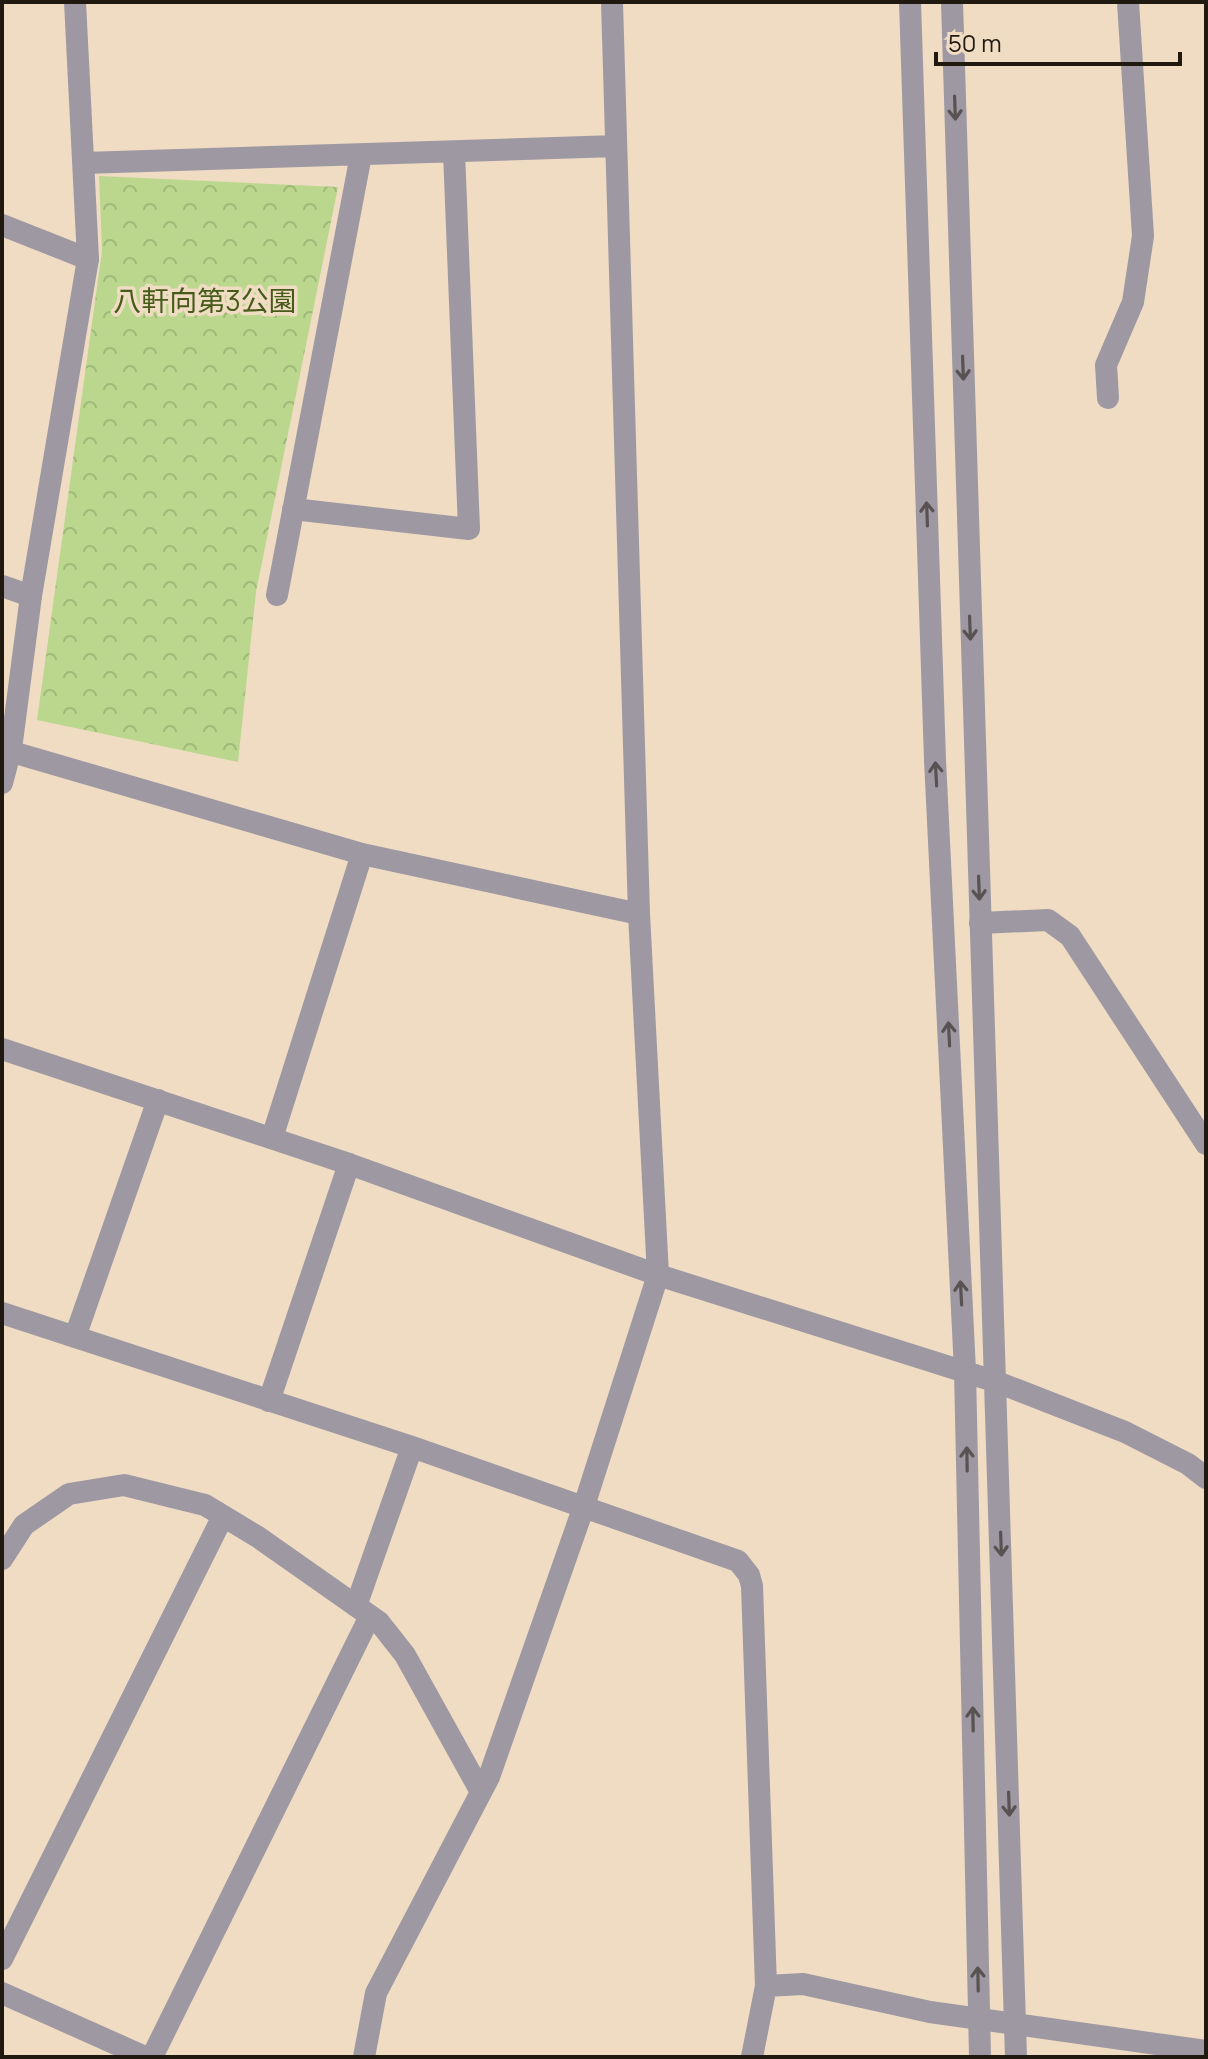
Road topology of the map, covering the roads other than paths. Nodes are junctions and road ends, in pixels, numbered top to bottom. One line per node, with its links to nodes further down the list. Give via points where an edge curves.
1 (75, 2): 9 (street)
2 (612, 2): 6 (street)
3 (910, 2): 30 (street, one-way to 3, via 935,760)
4 (952, 2): 21 (street, one-way to 21)
5 (1128, 2): 12 (street, via 1143,236 1133,302 1106,365)
6 (616, 146): 7 (street); 20 (street)
7 (454, 152): 8 (street); 13 (street, via 469,529)
8 (361, 155): 9 (street); 13 (street)
9 (84, 163): 11 (street)
10 (2, 225): 11 (street)
11 (88, 259): 16 (street)
12 (1108, 398)
13 (293, 509): 15 (street)
14 (2, 586): 16 (street)
15 (277, 595)
16 (31, 596): 17 (street)
17 (7, 749): 18 (street); 19 (street)
18 (2, 783)
19 (362, 854): 20 (street); 24 (street)
20 (639, 914): 27 (street)
21 (980, 923): 25 (street, via 1048,920 1061,927 1079,946); 31 (street)
22 (2, 1049): 23 (street)
23 (158, 1100): 24 (street); 29 (street)
24 (272, 1138): 26 (street)
25 (1206, 1144)
26 (349, 1164): 27 (street); 32 (street)
27 (658, 1275): 30 (street); 35 (street)
28 (2, 1313): 29 (street)
29 (75, 1337): 32 (street)
30 (965, 1371): 31 (street); 43 (street, one-way to 30)
31 (997, 1382): 34 (street, via 1125,1432); 44 (street, one-way to 44)
32 (269, 1401): 33 (street)
33 (412, 1447): 35 (street); 38 (street)
34 (1206, 1478)
35 (584, 1506): 39 (street); 41 (street, via 738,1561 749,1575)
36 (223, 1516): 37 (street, via 205,1505 124,1485 69,1494 24,1525); 38 (street); 40 (street)
37 (3, 1553)
38 (363, 1611): 39 (street, via 405,1655); 47 (street)
39 (481, 1792): 48 (street, via 376,1993)
40 (2, 1959)
41 (766, 1986): 43 (street, via 803,1984); 49 (street)
42 (2, 1993): 46 (street)
43 (979, 2018): 44 (street); 50 (street)
44 (1015, 2023): 45 (street); 51 (street)
45 (1206, 2051)
46 (145, 2057)
47 (152, 2057)
48 (364, 2057)
49 (752, 2057)
50 (980, 2057)
51 (1016, 2057)

